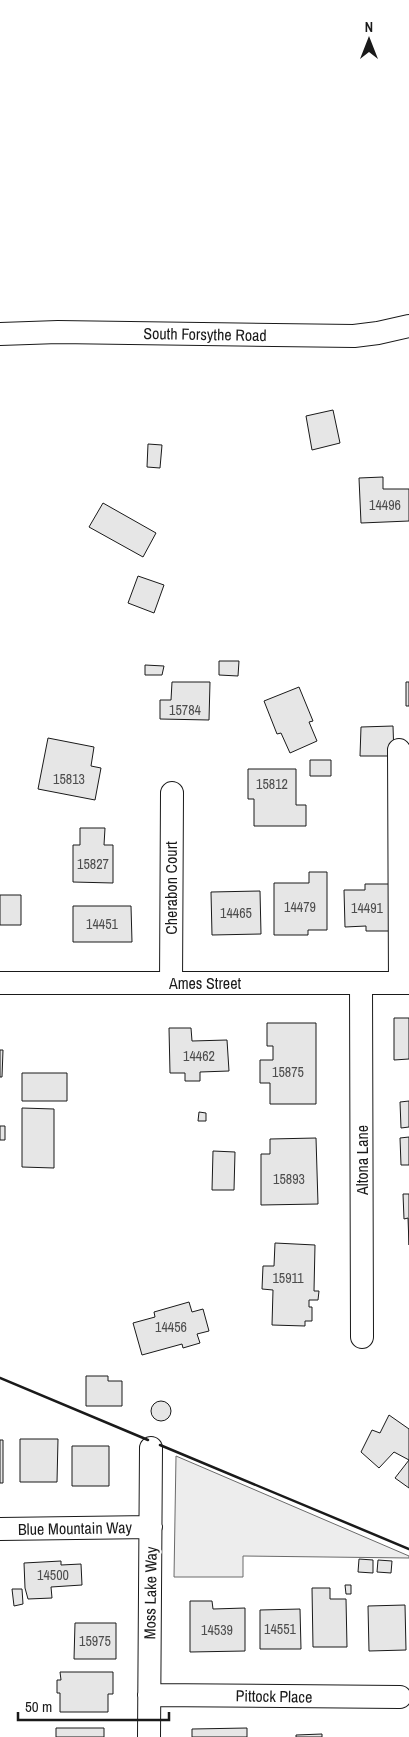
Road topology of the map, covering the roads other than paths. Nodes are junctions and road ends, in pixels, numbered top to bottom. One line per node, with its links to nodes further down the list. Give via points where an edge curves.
1 (409, 326): 2 (street, South Forsythe Road, via 354,336)
2 (0, 334)
3 (399, 750): 6 (street)
4 (172, 793): 5 (street, Cherabon Court)
5 (171, 983): 7 (street, Ames Street); 8 (street, Ames Street)
6 (404, 983): 8 (street, Ames Street)
7 (0, 984)
8 (361, 984): 9 (street, Altona Lane)
9 (362, 1337)
10 (151, 1448): 11 (street, Moss Lake Way)
11 (151, 1527): 12 (street, Blue Mountain Way); 13 (street, Moss Lake Way)
12 (0, 1529)
13 (149, 1695): 14 (street, Pittock Place); 15 (street, Moss Lake Way)
14 (400, 1697)
15 (148, 1737)

